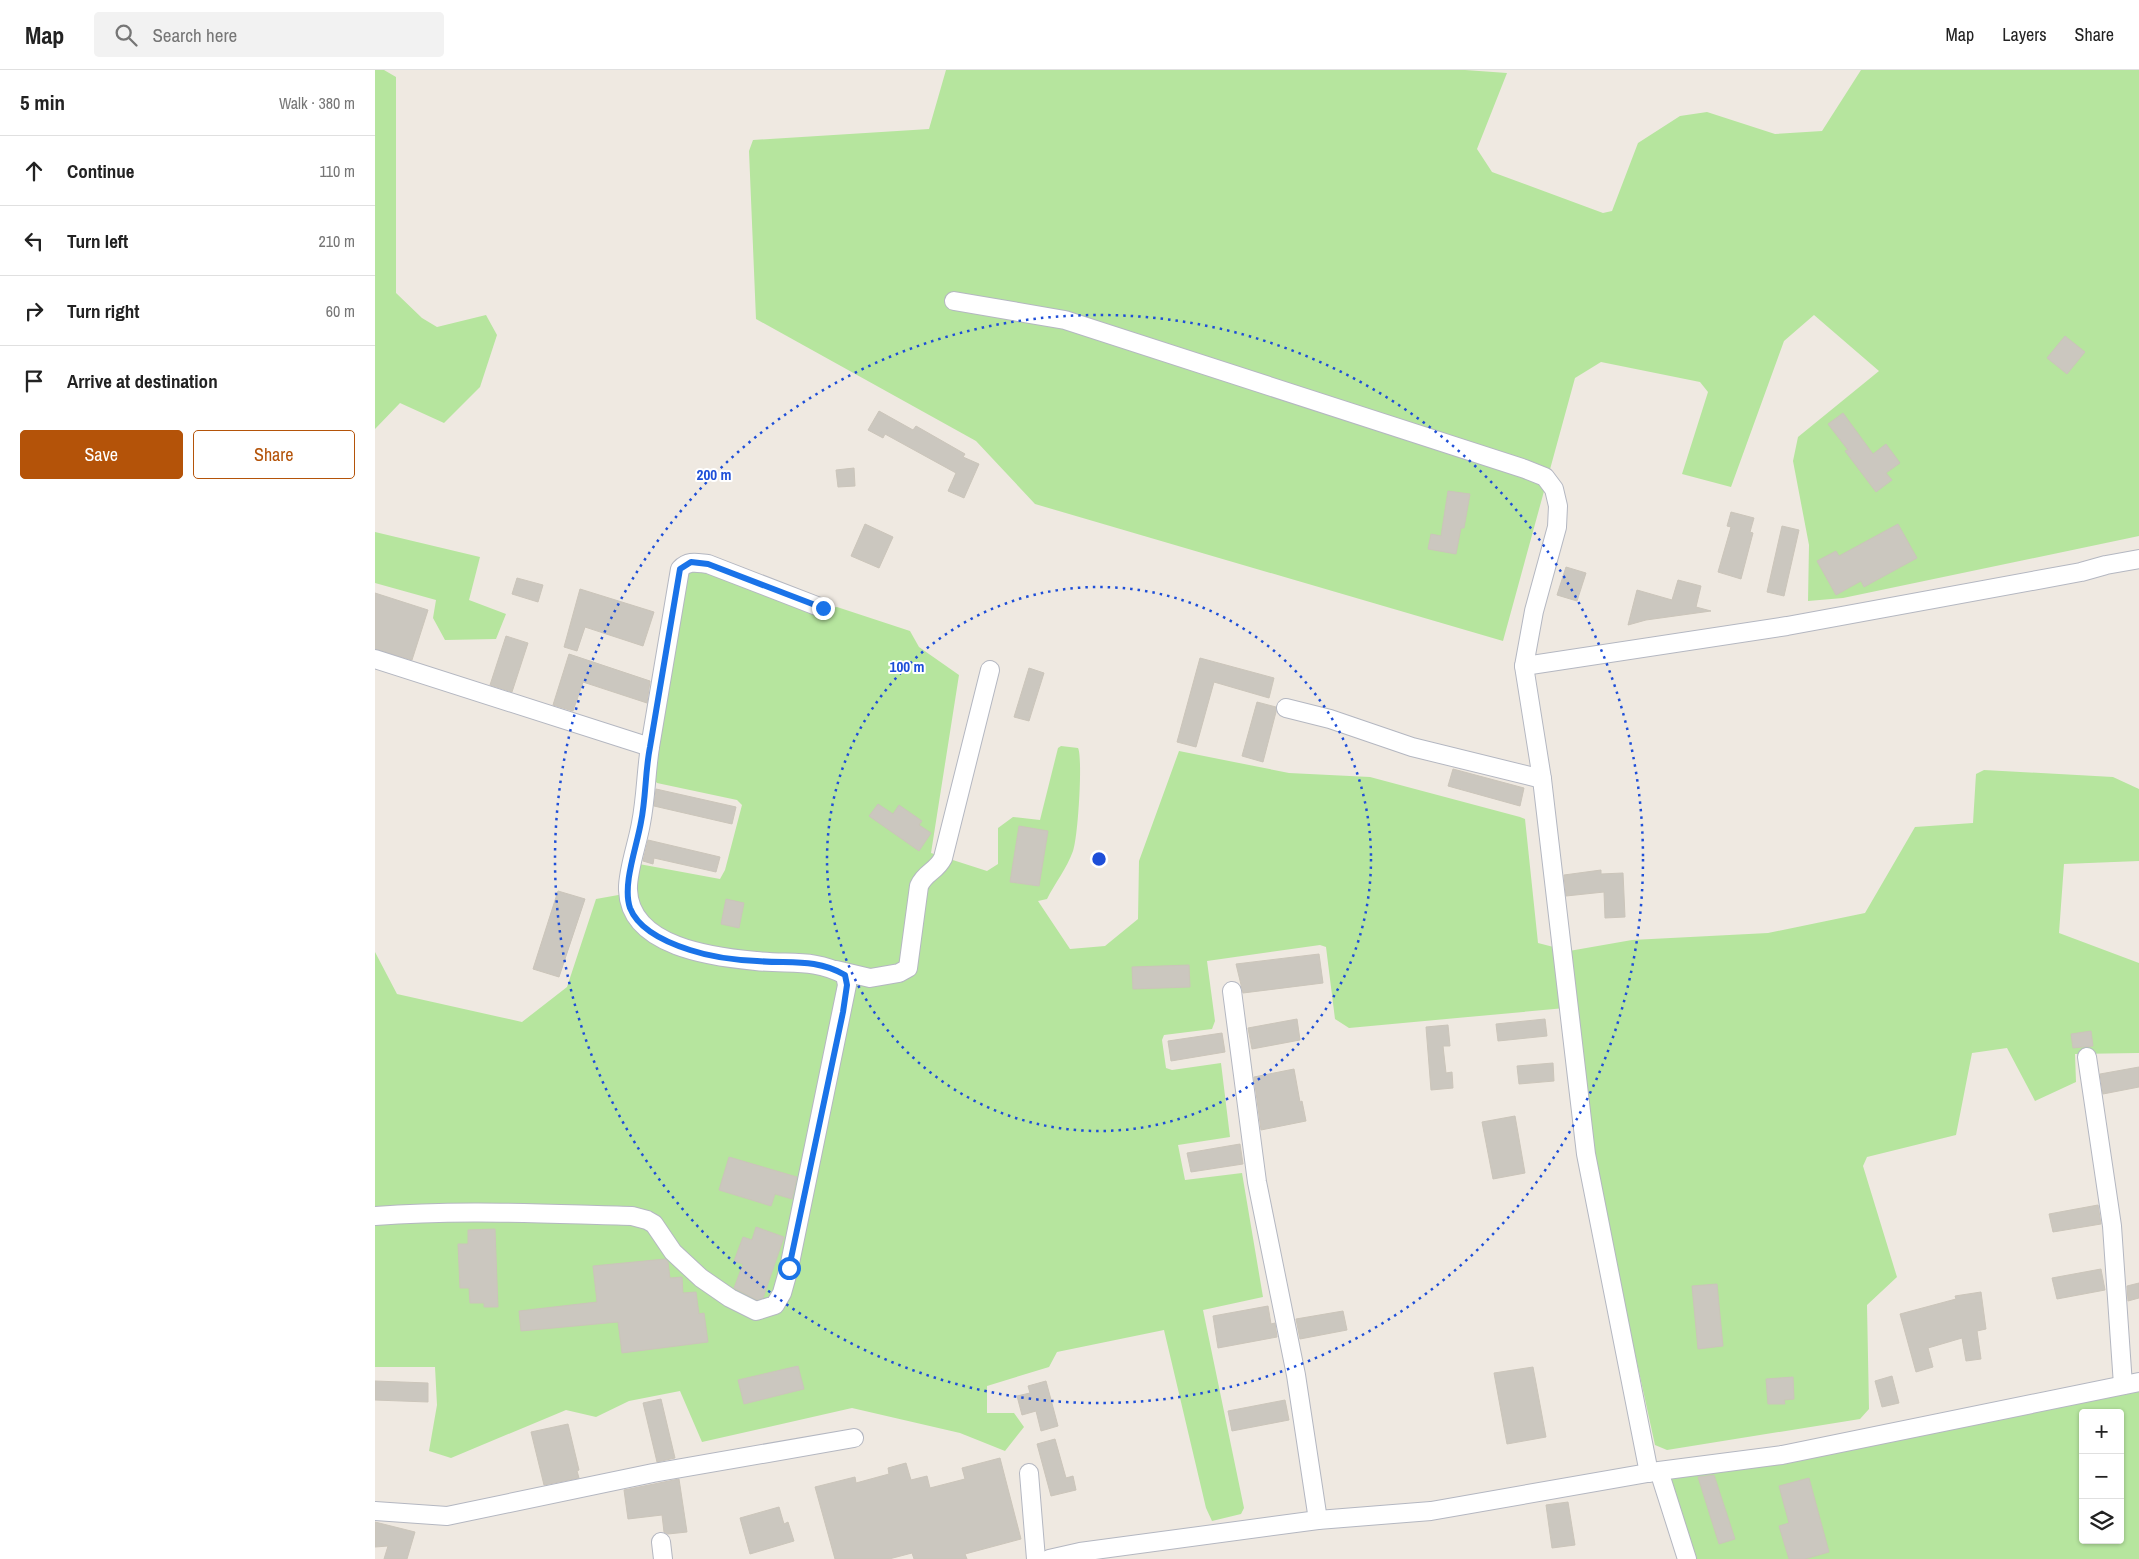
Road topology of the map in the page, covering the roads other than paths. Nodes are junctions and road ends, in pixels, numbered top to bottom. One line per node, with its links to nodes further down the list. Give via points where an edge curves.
1 (954, 301): 5 (street, via 1065,320 1545,477 1554,489 1558,506 1557,527 1534,611)
2 (2139, 559): 5 (street, via 1787,626)
3 (823, 608): 8 (street, via 708,564 691,562 684,565 680,569)
4 (375, 659): 8 (street)
5 (1524, 666): 9 (street)
6 (990, 670): 10 (street, via 943,858 935,870 922,878 919,886 908,968 899,973 870,978)
7 (1286, 708): 9 (street, via 1330,719 1412,747)
8 (650, 747): 10 (street, via 642,821 628,888 635,917 646,929 690,950 757,962 811,963)
9 (1542, 779): 16 (street, via 1586,1154)
10 (836, 970): 13 (street, via 845,975 847,985 843,1012 789,1268 775,1305 756,1311 730,1298 685,1265 662,1239 654,1224 632,1216 478,1212)
11 (1232, 991): 19 (street, via 1257,1182 1296,1375)
12 (2087, 1057): 14 (street)
13 (375, 1216)
14 (2131, 1383): 16 (street, via 1782,1455)
15 (853, 1438): 18 (street, via 653,1473 447,1516)
16 (1654, 1472): 19 (street, via 1431,1511); 22 (street)
17 (1029, 1473): 20 (street)
18 (375, 1511)
19 (1318, 1520): 21 (street)
20 (1036, 1559)
21 (1049, 1559)
22 (1687, 1559)

